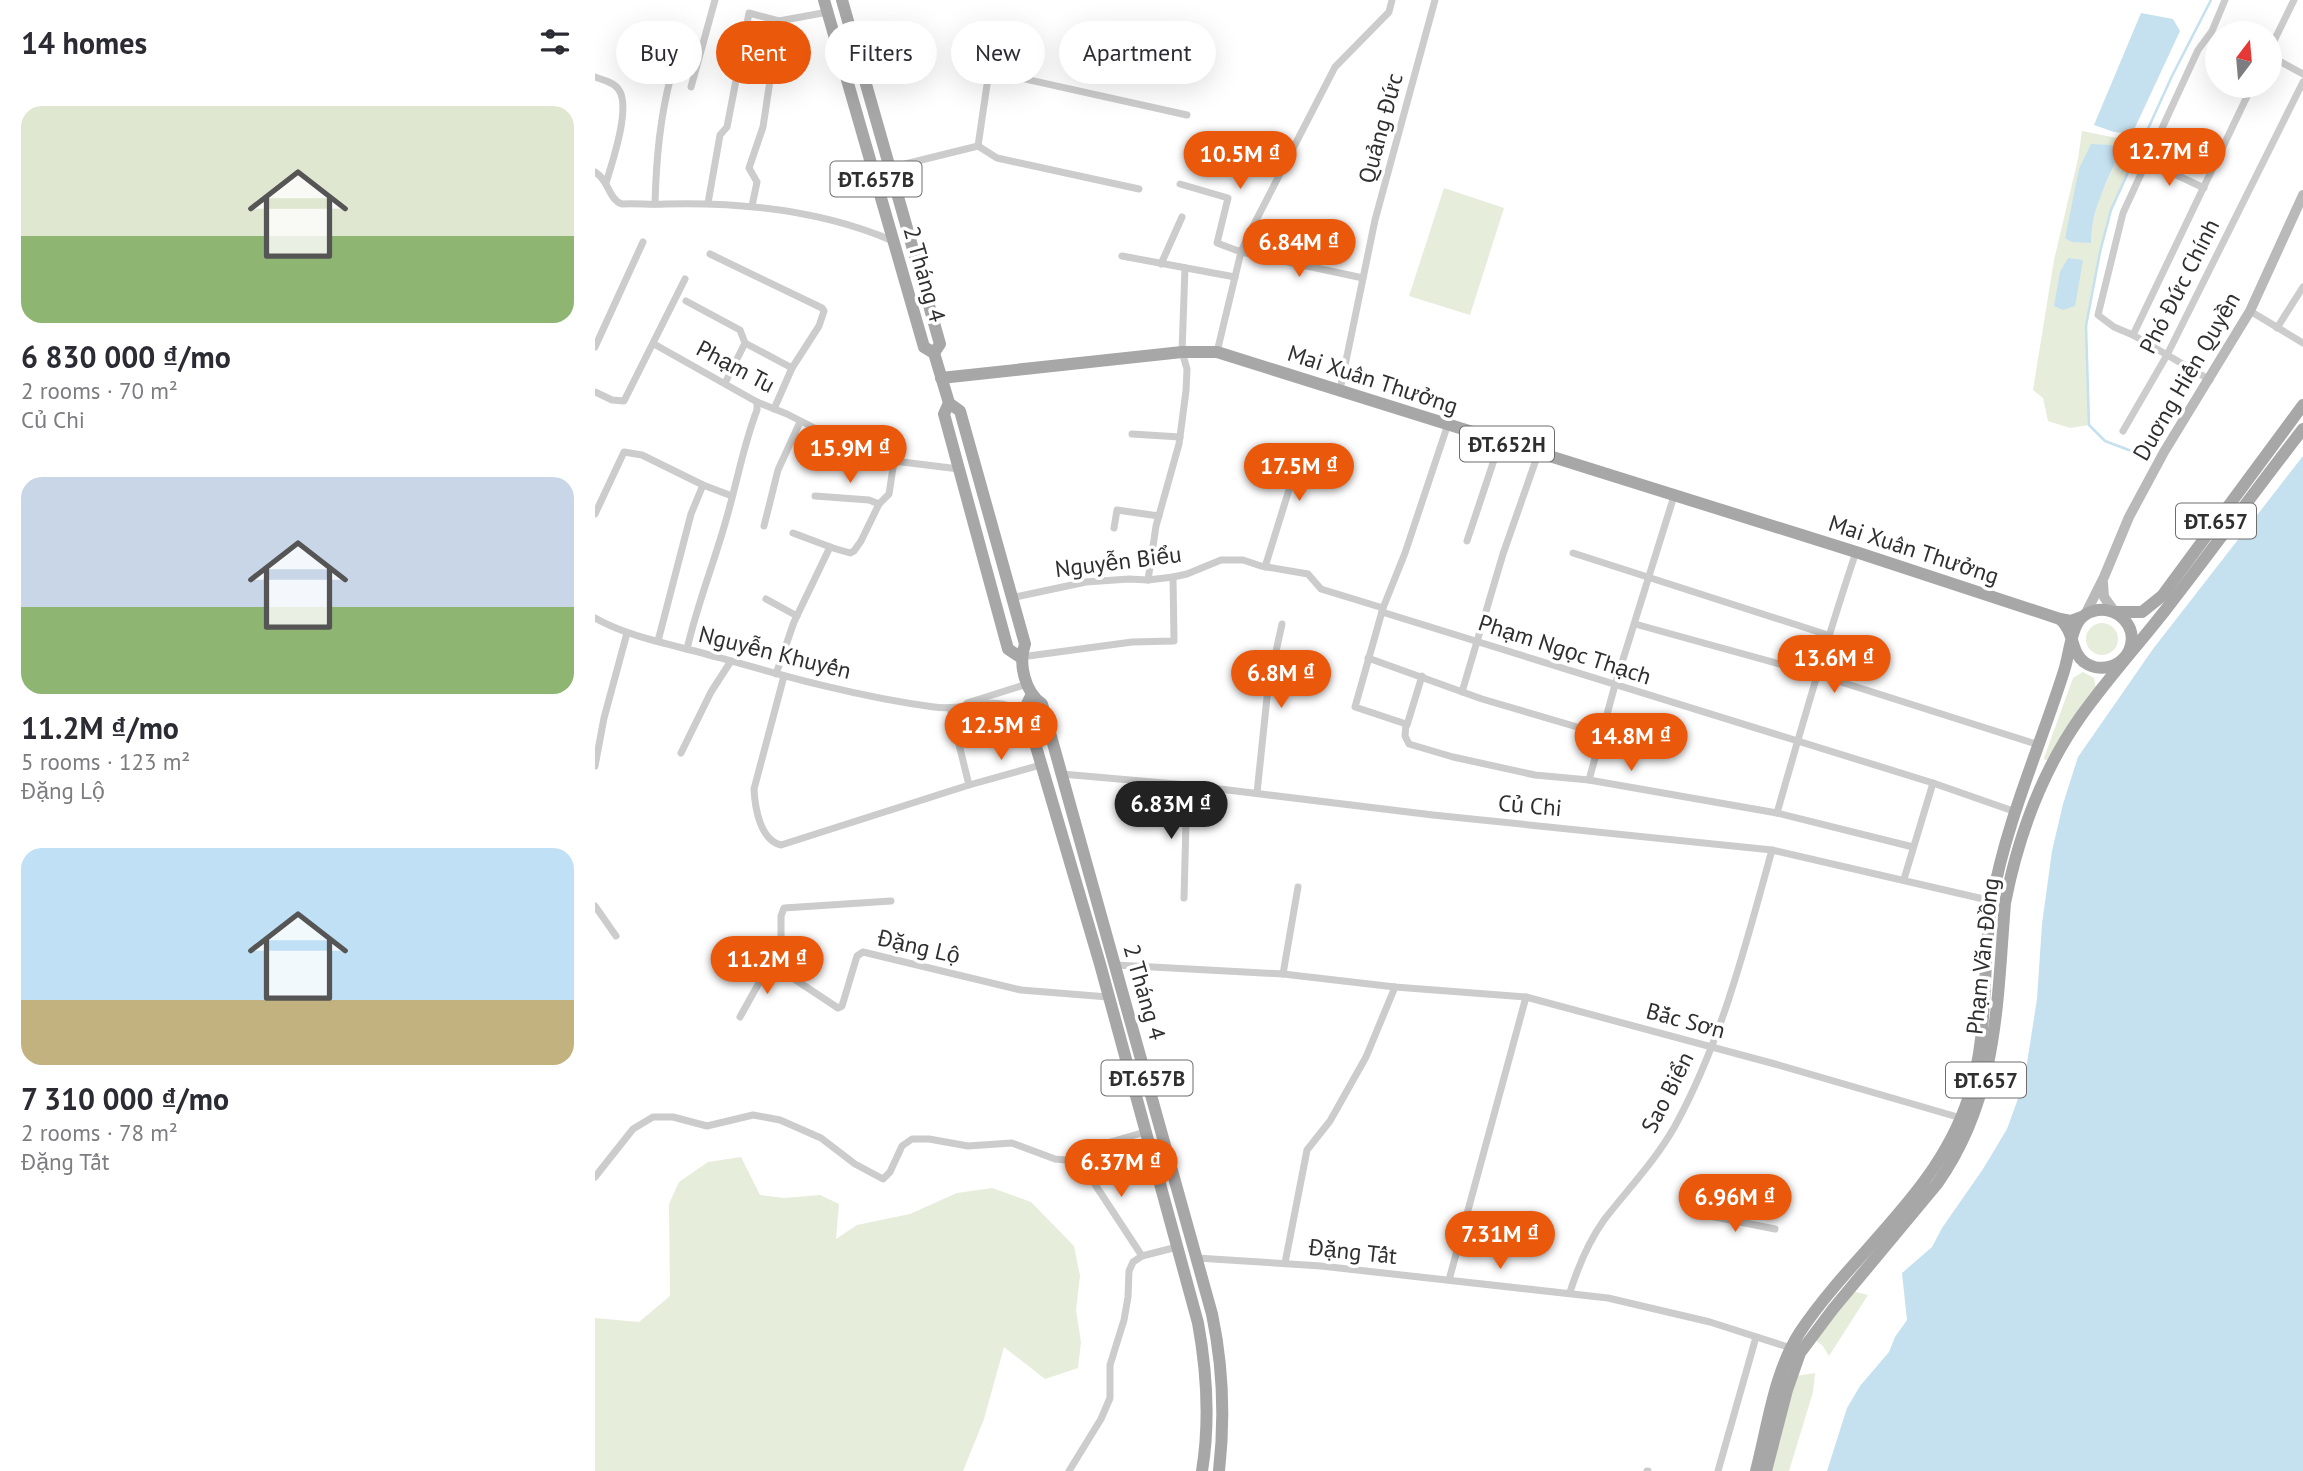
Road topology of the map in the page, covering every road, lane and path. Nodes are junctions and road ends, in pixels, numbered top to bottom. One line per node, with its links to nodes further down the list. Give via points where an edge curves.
1 (715, 0): 20 (street)
2 (842, 0): 25 (main road, 2 Tháng 4 / ĐT.657B)
3 (1392, 0): 38 (street, via 1389,12 1335,67)
4 (1435, 0): 44 (street, Quảng Đức)
5 (2225, 0): 10 (street)
6 (2294, 0): 11 (street)
7 (826, 6): 9 (street); 37 (main road, 2 Tháng 4 / ĐT.657B)
8 (747, 21): 9 (street, via 749,13)
9 (779, 21)
10 (2218, 21)
11 (2282, 24)
12 (2205, 43): 24 (street)
13 (2282, 63): 14 (street)
14 (2303, 74)
15 (595, 77): 27 (street, via 617,87 622,101)
16 (2303, 82): 58 (street, Phó Đức Chính)
17 (669, 84): 33 (street, via 656,154)
18 (735, 84): 32 (street, via 727,127 720,135)
19 (769, 84): 34 (street, via 763,127 748,168 757,182)
20 (691, 88)
21 (2246, 98): 29 (street)
22 (1187, 115): 23 (street, via 989,71)
23 (978, 146): 25 (street); 30 (street, via 997,158)
24 (2147, 162): 29 (street); 50 (street, via 2123,213 2098,315)
25 (889, 168): 57 (main road, 2 Tháng 4 / ĐT.657B, via 940,344)
26 (595, 172): 27 (street)
27 (606, 183): 33 (street, via 617,203)
28 (1180, 184): 38 (street, via 1228,198 1217,243)
29 (2204, 188): 50 (street)
30 (1139, 189)
31 (2303, 195): 48 (street, Duơng Hiến Quyền)
32 (708, 203): 33 (street); 34 (street)
33 (655, 204)
34 (752, 206): 37 (street, via 838,222)
35 (1182, 217): 41 (street)
36 (643, 242): 54 (street)
37 (894, 242): 57 (main road, 2 Tháng 4 / ĐT.657B, via 924,347)
38 (1241, 252): 43 (street); 44 (street)
39 (710, 254): 59 (street, via 822,308 819,326)
40 (1122, 256): 41 (street)
41 (1161, 264): 42 (street)
42 (1185, 268): 43 (street); 55 (street)
43 (1235, 277): 56 (street)
44 (1363, 278): 63 (street, Quảng Đức)
45 (685, 279): 53 (street)
46 (2303, 287): 49 (street)
47 (686, 301): 51 (street, via 740,330)
48 (2250, 311): 49 (street); 61 (street, Duơng Hiến Quyền)
49 (2277, 328): 52 (street)
50 (2133, 335): 58 (street)
51 (745, 343): 59 (street); 62 (street)
52 (2303, 343)
53 (654, 344): 62 (street, Phạm Tu); 64 (street, via 624,401)
54 (595, 347)
55 (1182, 352): 56 (main road, Mai Xuân Thưởng / ĐT.652H); 60 (main road, Mai Xuân Thưởng / ĐT.652H); 74 (street, via 1187,369)
56 (1217, 352): 63 (main road, Mai Xuân Thưởng / ĐT.652H)
57 (934, 354): 60 (main road, 2 Tháng 4 / ĐT.657B)
58 (2167, 355): 61 (street); 72 (street, Phó Đức Chính)
59 (792, 368): 68 (street)
60 (941, 378): 66 (main road, 2 Tháng 4 / ĐT.657B)
61 (2210, 380): 97 (street, Duơng Hiến Quyền, via 2135,506)
62 (725, 383): 65 (street, Phạm Tu)
63 (1340, 390): 70 (main road, Mai Xuân Thưởng / ĐT.652H)
64 (595, 391)
65 (757, 402): 68 (street, Phạm Tu); 81 (street)
66 (949, 403): 79 (main road, 2 Tháng 4 / ĐT.657B, via 944,414); 99 (main road, 2 Tháng 4 / ĐT.657B, via 960,411)
67 (2303, 405): 102 (main road, ĐT.657, via 2162,596 2142,612)
68 (774, 409): 69 (street, Phạm Tu)
69 (800, 422): 78 (street, Phạm Tu); 87 (street, via 779,471)
70 (1448, 424): 75 (main road, Mai Xuân Thưởng / ĐT.652H); 101 (street)
71 (2303, 429): 116 (main road, Phạm Văn Đồng / ĐT.657)
72 (2123, 431)
73 (1132, 434): 74 (street)
74 (1180, 437): 86 (street)
75 (1500, 442): 76 (main road, Mai Xuân Thưởng / ĐT.652H); 90 (street)
76 (1538, 454): 83 (main road, Mai Xuân Thưởng / ĐT.652H); 112 (street)
77 (1285, 460): 94 (street, via 1297,464)
78 (894, 461): 79 (street, Phạm Tu); 84 (street, via 889,494)
79 (959, 469): 115 (main road, 2 Tháng 4 / ĐT.657B, via 1008,649)
80 (703, 485): 81 (street); 85 (street, via 650,459 624,452); 111 (street)
81 (732, 496): 114 (street)
82 (815, 496): 84 (street)
83 (1674, 496): 92 (main road, Mai Xuân Thưởng / ĐT.652H); 96 (street)
84 (879, 504): 91 (street, via 854,551)
85 (595, 514)
86 (1159, 516): 88 (street, via 1117,510); 98 (street)
87 (764, 526)
88 (1114, 528)
89 (793, 533): 91 (street)
90 (1467, 541)
91 (830, 547): 103 (street)
92 (1856, 552): 106 (main road, Mai Xuân Thưởng / ĐT.652H); 110 (street)
93 (1573, 553): 96 (street)
94 (1265, 567): 95 (street, Nguyễn Biểu, via 1243,560 1221,561); 101 (street, Nguyễn Biểu, via 1312,575 1321,589)
95 (1173, 577): 98 (street, Nguyễn Biểu); 115 (street, via 1174,641)
96 (1649, 577): 108 (street); 110 (street)
97 (2104, 577): 102 (street, via 2104,597); 104 (street, Duơng Hiến Quyền)
98 (1148, 580): 99 (street, Nguyễn Biểu, via 1068,584)
99 (1011, 598): 115 (main road, 2 Tháng 4 / ĐT.657B, via 1025,644)
100 (766, 599): 103 (street)
101 (1383, 610): 112 (street, Phạm Ngọc Thạch); 117 (street)
102 (2115, 612): 104 (main road, ĐT.657, via 2098,610); 116 (main road, via 2131,632)
103 (797, 616): 119 (street)
104 (2083, 617): 106 (main road, Mai Xuân Thưởng / ĐT.652H); 113 (main road, ĐT.657)
105 (595, 618): 109 (street, Nguyễn Khuyến)
106 (2060, 619): 113 (main road)
107 (1282, 624): 141 (street, via 1268,688)
108 (1635, 624): 120 (street); 122 (street)
109 (627, 633): 111 (street, Nguyễn Khuyến); 128 (street)
110 (1828, 635): 120 (street)
111 (658, 641): 114 (street, Nguyễn Khuyến)
112 (1477, 641): 122 (street, Phạm Ngọc Thạch); 124 (street)
113 (2073, 641): 116 (main road, via 2079,657 2094,667 2111,667); 132 (main road, Phạm Văn Đồng / ĐT.657)
114 (687, 649): 118 (street, Nguyễn Khuyến)
115 (1020, 657): 123 (main road, 2 Tháng 4 / ĐT.657B)
116 (2126, 657): 150 (main road, Phạm Văn Đồng / ĐT.657, via 2079,718 2055,759)
117 (1367, 658): 121 (street); 129 (street, via 1355,707)
118 (731, 661): 119 (street, Nguyễn Khuyến); 133 (street)
119 (780, 675): 125 (street, Nguyễn Khuyến); 139 (street, via 754,789 765,835 774,843 781,845)
120 (1819, 675): 131 (street); 132 (street)
121 (1422, 676): 124 (street); 129 (street)
122 (1615, 685): 130 (street); 131 (street, Phạm Ngọc Thạch)
123 (1029, 690): 125 (street, Nguyễn Khuyến); 127 (main road, 2 Tháng 4 / ĐT.657B); 136 (main road, 2 Tháng 4 / ĐT.657B, via 1042,704)
124 (1462, 692): 130 (street)
125 (950, 708): 127 (street, Nguyễn Khuyến, via 1001,702); 139 (street)
126 (595, 715): 128 (street)
127 (1027, 716): 134 (main road, 2 Tháng 4 / ĐT.657B)
128 (604, 718): 135 (street)
129 (1406, 725): 137 (street, via 1406,740 1415,747 1535,775)
130 (1601, 734): 137 (street)
131 (1797, 743): 138 (street, Phạm Ngọc Thạch); 143 (street)
132 (2039, 746): 142 (main road, Phạm Văn Đồng / ĐT.657)
133 (681, 753)
134 (1041, 765): 139 (street); 154 (main road, 2 Tháng 4 / ĐT.657B)
135 (595, 766)
136 (1060, 774): 140 (street, Củ Chi); 155 (main road, 2 Tháng 4 / ĐT.657B)
137 (1589, 780): 143 (street)
138 (1933, 783): 142 (street, Phạm Ngọc Thạch); 144 (street)
139 (969, 785)
140 (1187, 785): 141 (street, Củ Chi); 148 (street)
141 (1257, 793): 145 (street, Củ Chi)
142 (2016, 812): 150 (main road, Phạm Văn Đồng / ĐT.657)
143 (1777, 813): 144 (street)
144 (1913, 847): 146 (street)
145 (1772, 849): 146 (street, Củ Chi); 161 (street, Sao Biển, via 1733,990)
146 (1904, 879): 150 (street, Củ Chi)
147 (1298, 887): 156 (street)
148 (1184, 898)
149 (891, 901): 153 (street, Đặng Lộ, via 784,908 781,937)
150 (1999, 902): 162 (main road, Phạm Văn Đồng / ĐT.657, via 1982,1044)
151 (595, 906): 152 (street)
152 (616, 936)
153 (770, 963): 158 (street, Đặng Lộ, via 838,1008 857,956 863,952 1020,990); 160 (street)
154 (1100, 964): 155 (main road); 158 (main road, 2 Tháng 4 / ĐT.657B)
155 (1116, 965): 156 (street, Bắc Sơn); 170 (main road, 2 Tháng 4 / ĐT.657B)
156 (1283, 974): 157 (street, Bắc Sơn)
157 (1395, 986): 159 (street, Bắc Sơn); 172 (street, via 1366,1057 1330,1121 1307,1150)
158 (1108, 997): 163 (main road, 2 Tháng 4 / ĐT.657B)
159 (1526, 997): 161 (street, Bắc Sơn); 173 (street)
160 (740, 1017)
161 (1710, 1046): 162 (street, Bắc Sơn); 174 (street, Sao Biển, via 1674,1128 1598,1231)
162 (1967, 1119): 176 (main road, Phạm Văn Đồng / ĐT.657, via 1930,1175 1825,1300)
163 (1145, 1132): 164 (street); 168 (main road, 2 Tháng 4 / ĐT.657B)
164 (1077, 1157): 165 (street, via 1055,1159 1012,1143 968,1146 917,1138 902,1146 883,1179 821,1138 769,1117 753,1115 707,1126 663,1116 647,1119 633,1129); 169 (street)
165 (595, 1177)
166 (1700, 1214): 167 (street)
167 (1775, 1230)
168 (1177, 1247): 169 (street); 171 (main road, 2 Tháng 4 / ĐT.657B)
169 (1142, 1256): 177 (street, via 1129,1271 1126,1313 1110,1365 1110,1398)
170 (1197, 1258): 171 (main road); 172 (street, Đặng Tất); 179 (main road, 2 Tháng 4 / ĐT.657B, via 1218,1342 1224,1405)
171 (1182, 1262): 178 (main road, 2 Tháng 4 / ĐT.657B, via 1205,1361 1207,1438)
172 (1285, 1264): 173 (street, Đặng Tất)
173 (1449, 1280): 174 (street, Đặng Tất)
174 (1570, 1292): 175 (street, Đặng Tất, via 1648,1306)
175 (1756, 1337): 176 (street, Đặng Tất); 180 (street)
176 (1795, 1350): 181 (main road, Phạm Văn Đồng / ĐT.657, via 1777,1388); 182 (main road, Phạm Văn Đồng / ĐT.657)
177 (1069, 1471)
178 (1202, 1471)
179 (1219, 1471)
180 (1718, 1471)
181 (1755, 1471)
182 (1766, 1471)

